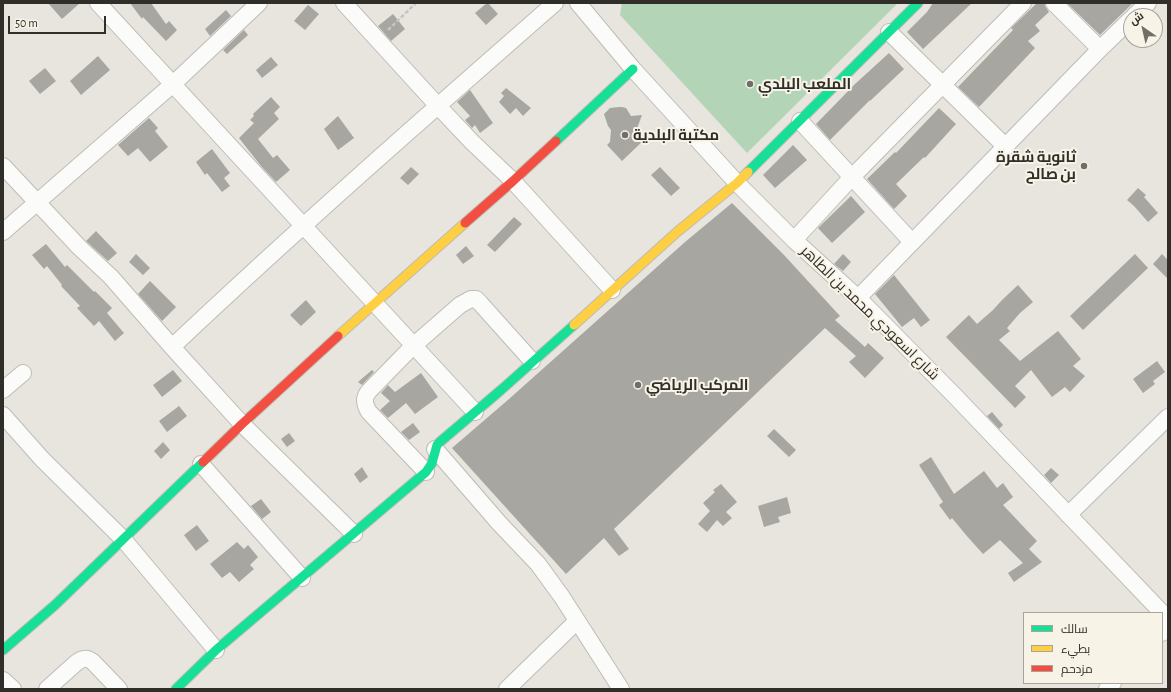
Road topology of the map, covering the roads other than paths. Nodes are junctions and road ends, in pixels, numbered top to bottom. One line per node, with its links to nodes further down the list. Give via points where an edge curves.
1 (98, 3): 13 (street)
2 (259, 3): 13 (street)
3 (344, 3): 15 (street)
4 (555, 3): 15 (street)
5 (578, 3): 12 (street, شارع اسعودي محمد بن الطاهر)
6 (918, 3): 10 (street)
7 (1023, 3): 14 (street)
8 (1054, 3): 11 (street)
9 (1123, 27): 11 (street)
10 (889, 32): 14 (street); 16 (street)
11 (1100, 49): 17 (street)
12 (633, 69): 20 (street); 21 (street, شارع اسعودي محمد بن الطاهر)
13 (173, 84): 22 (street); 23 (street)
14 (943, 85): 17 (street); 19 (street)
15 (438, 106): 20 (street); 23 (street)
16 (800, 121): 19 (street); 21 (street)
17 (1006, 147): 26 (street)
18 (3, 166): 22 (street)
19 (852, 177): 25 (street); 26 (street)
20 (513, 181): 27 (street); 29 (street)
21 (737, 183): 25 (street, شارع اسعودي محمد بن الطاهر); 27 (street)
22 (38, 202): 24 (street); 31 (street, via 111,277)
23 (303, 226): 29 (street); 31 (street)
24 (3, 232)
25 (794, 240): 28 (street, شارع اسعودي محمد بن الطاهر)
26 (912, 242): 28 (street)
27 (612, 290): 32 (street)
28 (858, 298): 42 (street, شارع اسعودي محمد بن الطاهر)
29 (375, 303): 30 (street); 38 (street)
30 (412, 346): 32 (street, via 460,305 476,299); 35 (street); 41 (street, via 368,391 364,401 369,412)
31 (172, 347): 38 (street)
32 (532, 361): 35 (street)
33 (23, 373): 34 (street)
34 (3, 390)
35 (475, 412): 39 (street, via 441,441)
36 (3, 415): 44 (street, via 42,459)
37 (1168, 417): 42 (street)
38 (242, 424): 40 (street); 43 (street)
39 (435, 450): 41 (street, via 435,456); 47 (street, via 538,564)
40 (202, 464): 44 (street); 45 (street)
41 (426, 472): 43 (street)
42 (1068, 515): 46 (street, شارع اسعودي محمد بن الطاهر)
43 (354, 534): 45 (street)
44 (123, 539): 48 (street); 49 (street)
45 (302, 578): 49 (street)
46 (1161, 612)
47 (577, 621): 55 (street); 56 (street)
48 (3, 650)
49 (216, 650): 54 (street)
50 (3, 680): 51 (street)
51 (13, 689)
52 (47, 689): 53 (street, via 85,658 93,662)
53 (119, 689)
54 (176, 689)
55 (506, 689)
56 (620, 689)

